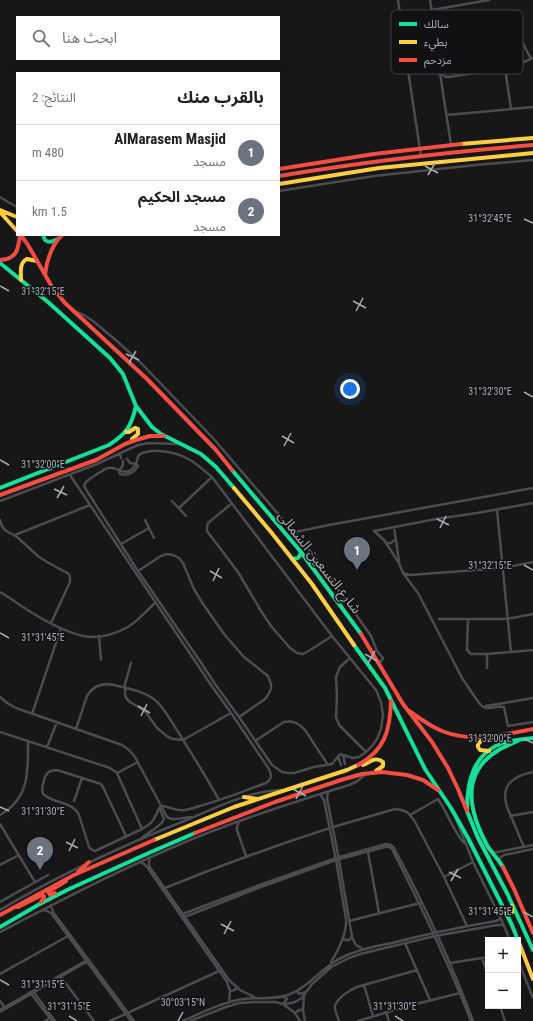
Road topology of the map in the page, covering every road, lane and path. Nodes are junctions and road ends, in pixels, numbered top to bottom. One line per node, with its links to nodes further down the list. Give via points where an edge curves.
1 (398, 0): 4 (street)
2 (430, 0): 5 (street)
3 (489, 0): 5 (street)
4 (399, 10)
5 (432, 10)
6 (523, 43): 7 (street)
7 (532, 59)
8 (409, 74): 21 (street)
9 (440, 74): 15 (street)
10 (442, 74): 11 (street, via 449,78)
11 (471, 74)
12 (506, 74): 14 (street)
13 (533, 107): 14 (street)
14 (511, 109): 15 (street)
15 (447, 115): 18 (street)
16 (533, 138): 17 (main road)
17 (510, 140): 18 (main road); 20 (main road)
18 (451, 145): 21 (main road)
19 (533, 145): 20 (main road)
20 (511, 147): 23 (main road)
21 (420, 149): 23 (street); 25 (main road)
22 (533, 153): 27 (main road, via 379,168)
23 (421, 156): 26 (main road)
24 (533, 160): 28 (street, via 374,176)
25 (280, 169)
26 (280, 176)
27 (280, 184)
28 (280, 191)
29 (0, 197): 30 (street)
30 (16, 206)
31 (0, 211): 32 (main road); 33 (main road)
32 (16, 217)
33 (16, 230)
34 (20, 236): 39 (main road, via 15,254)
35 (21, 236): 40 (main road, شارع التسعين الشمالى)
36 (43, 236): 38 (main road, via 49,242)
37 (61, 236): 38 (main road)
38 (58, 239): 41 (main road, via 50,253)
39 (0, 261): 42 (main road, شارع التسعين الشمالى)
40 (38, 261): 41 (main road, شارع التسعين الشمالى); 42 (main road, via 22,261)
41 (45, 274): 43 (main road, شارع التسعين الشمالى, via 64,303)
42 (21, 280): 44 (main road, شارع التسعين الشمالى, via 113,362 122,372)
43 (72, 310): 72 (street, via 101,327 142,363 212,437); 78 (main road, شارع التسعين الشمالى, via 147,378 187,420)
44 (136, 406): 45 (main road, via 132,422); 46 (main road, شارع التسعين الشمالى, via 149,424)
45 (126, 432): 47 (main road, via 135,428 139,430 139,434); 57 (main road, via 102,448)
46 (165, 436): 47 (main road, via 143,437); 48 (main road, شارع التسعين الشمالى)
47 (132, 441): 52 (main road, via 102,457)
48 (181, 444): 49 (street, via 145,444); 79 (main road, شارع التسعين الشمالى, via 201,454 216,467)
49 (124, 452): 50 (street); 51 (street, via 130,463)
50 (120, 454): 53 (street); 54 (street, via 123,465)
51 (136, 464): 54 (street, via 128,471); 56 (street, via 139,455 143,453 169,452 185,457)
52 (79, 465): 53 (main road); 59 (main road)
53 (81, 470): 55 (street)
54 (119, 471): 77 (street, via 106,469 84,485)
55 (70, 475): 61 (street); 64 (street)
56 (212, 477): 63 (street); 65 (street)
57 (0, 488)
58 (533, 488): 72 (street)
59 (0, 495)
60 (172, 501): 65 (street)
61 (0, 502)
62 (533, 503): 66 (street)
63 (231, 504): 96 (street); 96 (street, via 208,523 207,531 238,572 271,626 290,648 303,654)
64 (90, 505): 73 (street); 88 (street)
65 (179, 508): 67 (street)
66 (497, 510): 70 (street); 83 (street)
67 (186, 516)
68 (0, 520): 73 (street, via 5,530)
69 (145, 520): 71 (street)
70 (394, 527): 75 (street); 76 (street, via 374,531)
71 (149, 528): 74 (street); 77 (street)
72 (294, 532): 103 (street, via 312,553 370,636 383,658)
73 (15, 536): 93 (street, via 39,558 70,576 70,582)
74 (154, 538)
75 (396, 539): 76 (street, via 391,543); 82 (street)
76 (386, 542): 82 (street)
77 (121, 544): 85 (street)
78 (302, 552): 79 (main road, via 299,558); 81 (main road, شارع التسعين الشمالى)
79 (292, 559): 84 (main road, شارع التسعين الشمالى)
80 (533, 562): 83 (street)
81 (310, 563): 84 (main road, via 306,562); 103 (main road, شارع التسعين الشمالى, via 353,623)
82 (399, 563): 86 (street)
83 (502, 568): 86 (street, via 410,575); 91 (street)
84 (301, 569): 108 (main road, شارع التسعين الشمالى, via 378,678)
85 (138, 571): 113 (street); 113 (street, via 167,554 179,558 201,601 224,634 244,657 268,676 271,684 268,695)
86 (403, 573): 115 (street, via 418,592 462,678 482,707 504,707 508,726)
87 (0, 592): 93 (street)
88 (155, 603): 95 (street, via 126,628); 111 (street)
89 (533, 614): 91 (street)
90 (439, 619): 92 (street)
91 (508, 619): 92 (street); 98 (street)
92 (468, 620): 99 (street, via 467,650 473,654)
93 (51, 623): 94 (street)
94 (61, 628): 95 (street, via 84,636); 112 (street)
95 (99, 636): 101 (street)
96 (332, 636): 100 (street)
97 (533, 650): 98 (street)
98 (511, 652): 99 (street)
99 (487, 654): 104 (street)
100 (350, 658): 127 (street, via 376,690 381,702 381,729 377,739); 127 (street, via 340,667 336,677 336,717 339,725)
101 (101, 660)
102 (130, 663): 105 (street)
103 (378, 664): 109 (main road, شارع التسعين الشمالى)
104 (487, 668)
105 (125, 687): 116 (street, via 108,684 93,688 87,696); 121 (street, via 156,700); 121 (street, via 128,701 145,711 160,731 173,739)
106 (0, 697): 112 (street, via 16,708)
107 (533, 698): 110 (street)
108 (391, 701): 132 (main road, via 390,720 384,740 373,756); 140 (main road, شارع التسعين الشمالى, via 418,757)
109 (404, 706): 119 (main road, via 426,723 453,735 482,738); 151 (main road, شارع التسعين الشمالى, via 448,768)
110 (486, 706)
111 (231, 713): 121 (street); 145 (street, via 269,770 271,777 266,783)
112 (32, 714): 114 (street)
113 (239, 717): 124 (street)
114 (57, 722): 116 (street); 125 (street)
115 (533, 722)
116 (76, 729): 130 (street, via 122,745)
117 (533, 729): 119 (main road)
118 (0, 732): 123 (street)
119 (502, 734): 126 (main road, via 479,742 479,749)
120 (533, 738): 122 (main road)
121 (183, 740): 145 (street)
122 (519, 740): 126 (main road, via 504,743); 176 (main road, via 499,749 482,764 472,787 471,803 474,816)
123 (28, 741): 125 (street); 155 (street, via 28,772 25,784 15,802)
124 (255, 741): 131 (street, via 272,765 282,772 294,773); 131 (street, via 284,722 295,722 305,730)
125 (47, 748): 135 (street, via 110,768)
126 (488, 751): 151 (main road, via 471,778 467,794)
127 (366, 752): 128 (street, via 356,758)
128 (343, 755): 129 (street); 133 (street)
129 (338, 756): 131 (street); 133 (street)
130 (138, 762): 135 (street); 148 (street)
131 (328, 765)
132 (359, 765): 133 (main road); 136 (main road, via 376,758 380,759 383,762 382,767)
133 (344, 768): 139 (main road)
134 (533, 772): 157 (street, via 520,775 508,786 505,802)
135 (117, 773): 165 (street)
136 (371, 773): 137 (main road); 140 (main road, via 392,772 413,776)
137 (366, 774): 141 (street, via 356,782); 147 (main road)
138 (82, 778): 146 (street); 168 (street, via 102,785); 168 (street, via 57,770 51,771 45,776 43,793 72,806 77,811 91,850)
139 (286, 790): 143 (street); 144 (main road)
140 (438, 790): 153 (main road, شارع التسعين الشمالى)
141 (328, 791): 142 (street); 164 (street)
142 (320, 794): 149 (street); 164 (street)
143 (244, 797): 144 (main road); 158 (street)
144 (259, 799): 150 (main road)
145 (219, 800): 148 (street, via 185,811)
146 (74, 801)
147 (275, 802): 149 (main road); 159 (main road)
148 (161, 806): 158 (street, via 170,820); 165 (street, via 152,822); 169 (street, via 164,819 162,823)
149 (277, 808): 160 (street)
150 (227, 810): 154 (main road); 159 (main road, via 227,817)
151 (467, 811): 195 (main road, شارع التسعين الشمالى, via 478,838)
152 (533, 812): 157 (street)
153 (454, 813): 171 (street); 201 (main road, شارع التسعين الشمالى)
154 (218, 814): 161 (main road); 188 (main road)
155 (0, 815)
156 (410, 815): 164 (street, via 395,809); 171 (street, via 438,799); 189 (street)
157 (510, 816): 173 (street)
158 (193, 817): 169 (street)
159 (230, 818): 161 (main road)
160 (239, 821): 163 (street); 166 (street)
161 (221, 822): 167 (main road)
162 (0, 824): 177 (street)
163 (229, 825): 166 (street); 170 (street)
164 (331, 827): 178 (street); 180 (street)
165 (142, 829): 168 (street)
166 (237, 830): 178 (street)
167 (188, 835): 170 (main road); 186 (main road, via 130,860)
168 (126, 836)
169 (141, 839): 182 (street)
170 (190, 840): 179 (street)
171 (466, 844): 184 (street)
172 (533, 845): 173 (street)
173 (524, 847): 176 (street)
174 (533, 849): 181 (street, via 504,855)
175 (368, 852): 180 (street); 194 (street, via 385,847 391,848); 202 (street)
176 (492, 852): 181 (main road)
177 (19, 854): 185 (street); 190 (street)
178 (246, 856): 192 (street)
179 (150, 857): 183 (street); 192 (street, via 150,866)
180 (337, 859): 204 (street); 207 (street); 215 (street, via 386,844 392,846 417,891); 220 (street, via 346,919)
181 (499, 860): 214 (main road)
182 (89, 862): 188 (main road); 199 (street)
183 (139, 862): 186 (street); 205 (street, via 146,866)
184 (473, 862): 189 (street); 206 (street)
185 (0, 865)
186 (114, 871): 191 (main road); 197 (street)
187 (48, 875): 190 (street)
188 (73, 876): 191 (main road, via 48,892 52,895); 198 (main road)
189 (444, 877): 211 (street)
190 (35, 882): 193 (street)
191 (77, 884): 196 (main road)
192 (165, 888): 204 (street)
193 (0, 902)
194 (420, 903): 202 (street); 215 (street)
195 (513, 904): 201 (main road, via 511,913); 208 (main road, شارع التسعين الشمالى)
196 (37, 905): 198 (main road, via 44,899 43,895); 210 (main road)
197 (51, 905): 200 (street); 227 (street, via 53,912)
198 (10, 909): 203 (main road)
199 (0, 910)
200 (43, 910): 213 (street); 216 (street, via 51,913)
201 (504, 911): 212 (main road, شارع التسعين الشمالى)
202 (379, 913): 207 (street)
203 (0, 915)
204 (185, 915): 205 (street); 239 (street, via 229,980)
205 (181, 917): 232 (street)
206 (501, 919): 209 (street); 211 (street)
207 (349, 921): 217 (street)
208 (521, 922): 212 (main road, via 514,920); 224 (main road, شارع التسعين الشمالى)
209 (503, 924): 215 (street); 218 (street)
210 (0, 926)
211 (467, 926): 215 (street)
212 (512, 926): 219 (main road, شارع التسعين الشمالى)
213 (0, 932)
214 (533, 933)
215 (436, 934): 221 (street); 223 (street); 228 (street); 244 (street)
216 (68, 936): 227 (street); 234 (street)
217 (352, 937): 220 (street, via 349,940); 223 (street, via 356,945)
218 (509, 937)
219 (517, 937)
220 (343, 938): 229 (street)
221 (405, 943): 231 (street); 241 (street, via 360,954 341,962 330,968)
222 (521, 948): 236 (main road, شارع التسعين الشمالى)
223 (363, 950): 229 (street, via 345,955)
224 (533, 950)
225 (482, 958): 226 (street); 228 (street); 233 (street)
226 (485, 958)
227 (88, 960): 235 (street); 242 (street); 259 (street)
228 (450, 963): 253 (street)
229 (331, 964): 240 (street)
230 (521, 967): 237 (street)
231 (417, 970): 238 (street); 249 (street)
232 (219, 971): 243 (street, via 229,985); 259 (street)
233 (487, 973)
234 (0, 974)
235 (60, 977): 242 (street); 265 (street)
236 (533, 980): 237 (main road)
237 (527, 982): 248 (street)
238 (364, 985): 261 (street); 273 (street, via 348,992 336,1002)
239 (237, 987): 243 (street); 247 (street)
240 (298, 990): 241 (street, via 300,994); 246 (street)
241 (307, 991): 245 (street)
242 (32, 992): 254 (street); 262 (street); 264 (street)
243 (230, 992): 251 (street)
244 (460, 993): 249 (street); 253 (street)
245 (304, 994): 252 (street, via 295,1002); 256 (street)
246 (282, 997): 247 (street); 252 (street, via 287,1000)
247 (258, 998): 251 (street)
248 (533, 998)
249 (430, 1000): 258 (street)
250 (0, 1001): 254 (street)
251 (229, 1002): 269 (street)
252 (283, 1004): 260 (street); 270 (street, via 239,1003)
253 (467, 1007): 276 (street)
254 (5, 1008): 257 (street)
255 (501, 1009): 277 (street)
256 (303, 1010): 260 (street); 272 (street)
257 (0, 1011)
258 (386, 1012): 261 (street); 275 (street)
259 (127, 1013): 266 (street); 267 (street); 268 (street)
260 (295, 1013): 271 (street)
261 (373, 1016): 274 (street)
262 (51, 1020): 263 (street)
263 (45, 1021)
264 (56, 1021)
265 (94, 1021)
266 (110, 1021)
267 (131, 1021)
268 (134, 1021)
269 (183, 1021)
270 (190, 1021)
271 (300, 1021)
272 (305, 1021)
273 (339, 1021)
274 (358, 1021)
275 (389, 1021)
276 (472, 1021)
277 (505, 1021)

